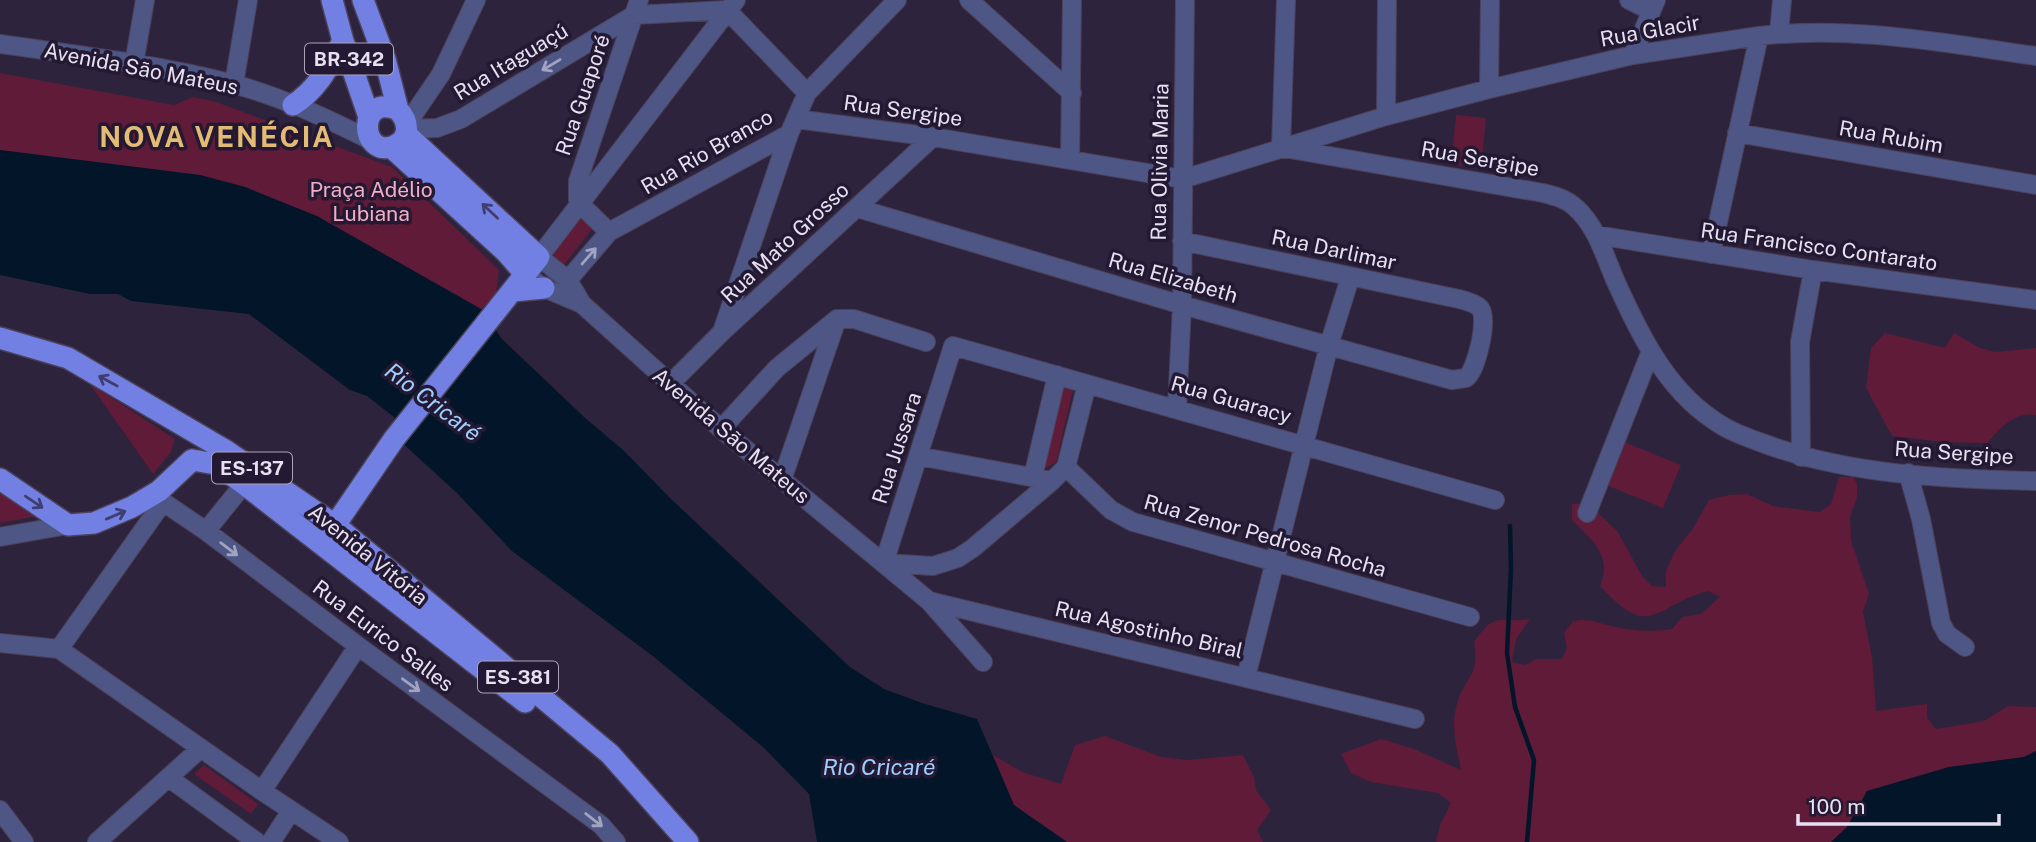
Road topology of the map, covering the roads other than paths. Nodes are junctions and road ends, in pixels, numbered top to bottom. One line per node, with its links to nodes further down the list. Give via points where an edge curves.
1 (145, 0): 24 (street)
2 (248, 0): 25 (street)
3 (332, 0): 20 (main road, BR-342)
4 (363, 0): 31 (main road, BR-342, via 384,60)
5 (476, 0): 31 (street, via 426,98)
6 (897, 0): 27 (street)
7 (969, 0): 28 (street)
8 (1072, 0): 28 (street)
9 (1185, 0): 37 (street, Rua Olivia Maria)
10 (1286, 0): 35 (street)
11 (1387, 0): 30 (street)
12 (1490, 0): 26 (street)
13 (1629, 0): 16 (street)
14 (1782, 0): 18 (street)
15 (732, 5): 17 (street, Rua Itaguaçú); 27 (street); 39 (street)
16 (1654, 5): 22 (street)
17 (636, 8): 31 (street, Rua Itaguaçú, one-way to 31, via 461,119 437,128); 39 (street, Rua Guaporé, via 580,173 577,195)
18 (1779, 33): 19 (street, Rua Glacir); 23 (street, Rua Glacir, via 1916,38)
19 (1759, 36): 22 (street, Rua Glacir); 33 (street)
20 (343, 41): 29 (main road, via 321,80); 31 (main road, BR-342)
21 (0, 44): 24 (street, Avenida São Mateus)
22 (1633, 55): 26 (street, Rua Glacir)
23 (2036, 56)
24 (134, 64): 25 (street, Avenida São Mateus)
25 (234, 85): 29 (street, Avenida São Mateus)
26 (1489, 89): 30 (street, Rua Glacir)
27 (807, 93): 32 (street, Rua Rio Branco)
28 (1072, 93): 36 (street)
29 (293, 106): 31 (street, Avenida São Mateus)
30 (1386, 116): 35 (street, Rua Glacir)
31 (391, 126): 45 (main road, Avenida São Mateus / BR-342, one-way to 31); 50 (main road, BR-342, via 506,252)
32 (792, 127): 34 (street, Rua Sergipe); 41 (street, Rua Rio Branco); 55 (street)
33 (1737, 133): 38 (street, Rua Rubim); 44 (street)
34 (933, 137): 36 (street, Rua Sergipe); 40 (street, Rua Mato Grosso)
35 (1281, 148): 37 (street, Rua Sergipe); 42 (street, Rua Sergipe, via 1556,196 1575,207)
36 (1070, 160): 37 (street, Rua Sergipe)
37 (1183, 179): 43 (street, Rua Olivia Maria)
38 (2036, 185)
39 (581, 205): 41 (street); 45 (street)
40 (857, 208): 53 (street, Rua Elizabeth); 55 (street, Rua Mato Grosso)
41 (610, 232): 48 (street, one-way to 41)
42 (1596, 235): 44 (street, Rua Francisco Contarato); 61 (street, Rua Sergipe)
43 (1182, 241): 47 (street, Rua Darlimar); 53 (street, Rua Olivia Maria)
44 (1711, 254): 46 (street, Rua Francisco Contarato)
45 (539, 257): 48 (street, Avenida São Mateus); 50 (main road)
46 (1813, 270): 51 (street, Rua Francisco Contarato); 72 (street, via 1800,342)
47 (1350, 278): 58 (street); 63 (street, Rua Darlimar, via 1477,305 1483,325)
48 (568, 280): 52 (street, Avenida São Mateus)
49 (544, 288): 50 (main road); 52 (street, Avenida São Mateus)
50 (514, 290): 86 (main road, via 394,439)
51 (2036, 300)
52 (582, 304): 66 (street, Avenida São Mateus)
53 (1182, 305): 58 (street, Rua Elizabeth); 67 (street, Rua Olivia Maria)
54 (837, 319): 57 (street, via 854,319); 60 (street); 62 (street)
55 (722, 332): 66 (street, Rua Mato Grosso)
56 (0, 338): 68 (main road, Avenida Vitória / ES-137, one-way to 56, via 68,358)
57 (926, 342)
58 (1329, 345): 63 (street, Rua Elizabeth, via 1451,380 1466,378); 70 (street)
59 (953, 346): 64 (street, Rua Guaracy); 71 (street, Rua Jussara)
60 (798, 351): 62 (street); 69 (street)
61 (1651, 351): 72 (street, Rua Sergipe, via 1670,380 1710,418 1732,432); 84 (street)
62 (820, 368): 78 (street)
63 (1473, 370)
64 (1057, 375): 65 (street, Rua Guaracy); 76 (street)
65 (1087, 384): 67 (street, Rua Guaracy); 74 (street)
66 (669, 385): 69 (street, Avenida São Mateus)
67 (1177, 408): 70 (street, Rua Guaracy)
68 (166, 417): 73 (main road, via 185,441); 86 (main road, Avenida Vitória / ES-137, via 225,450)
69 (721, 429): 78 (street, Avenida São Mateus)
70 (1303, 445): 83 (street, Rua Guaracy); 90 (street)
71 (918, 456): 76 (street); 91 (street, Rua Jussara)
72 (1801, 457): 75 (street, Rua Sergipe)
73 (192, 460): 81 (main road, Avenida Vitória / ES-137, via 216,464); 82 (main road, ES-137)
74 (1066, 467): 79 (street); 90 (street, Rua Zenor Pedrosa Rocha, via 1119,516)
75 (1908, 473): 80 (street, Rua Sergipe); 96 (street, via 1941,623 1947,634)
76 (1033, 477): 79 (street)
77 (0, 480): 85 (main road, one-way to 85)
78 (782, 480): 91 (street, Avenida São Mateus)
79 (1052, 481): 91 (street, via 958,558 933,566)
80 (2036, 481)
81 (244, 484): 87 (street); 89 (main road, Avenida Vitória / ES-137)
82 (161, 496): 85 (main road, ES-137, one-way to 82, via 94,523); 87 (street, Rua Eurico Salles); 97 (street)
83 (1495, 500)
84 (1587, 513)
85 (68, 525): 88 (street)
86 (335, 525): 89 (main road); 106 (main road, Avenida Vitória / ES-381, via 610,754)
87 (206, 531): 95 (street, Rua Eurico Salles, one-way to 95)
88 (0, 537)
89 (321, 544): 106 (main road, Avenida Vitória / ES-381, via 600,761)
90 (1275, 562): 93 (street, Rua Zenor Pedrosa Rocha); 99 (street)
91 (884, 563): 92 (street, Rua Agostinho Biral)
92 (929, 601): 98 (street); 99 (street, Rua Agostinho Biral)
93 (1470, 617)
94 (0, 643): 97 (street)
95 (358, 646): 103 (street); 112 (street, Rua Eurico Salles, one-way to 112, via 601,824)
96 (1965, 647)
97 (59, 649): 101 (street)
98 (983, 662)
99 (1246, 677): 100 (street, Rua Agostinho Biral)
100 (1415, 719)
101 (201, 748): 102 (street); 103 (street)
102 (169, 778): 108 (street); 109 (street)
103 (262, 791): 105 (street)
104 (0, 810): 107 (street)
105 (292, 811): 110 (street); 111 (street)
106 (673, 841)
107 (24, 842)
108 (97, 842)
109 (257, 842)
110 (271, 842)
111 (339, 842)
112 (616, 842)

